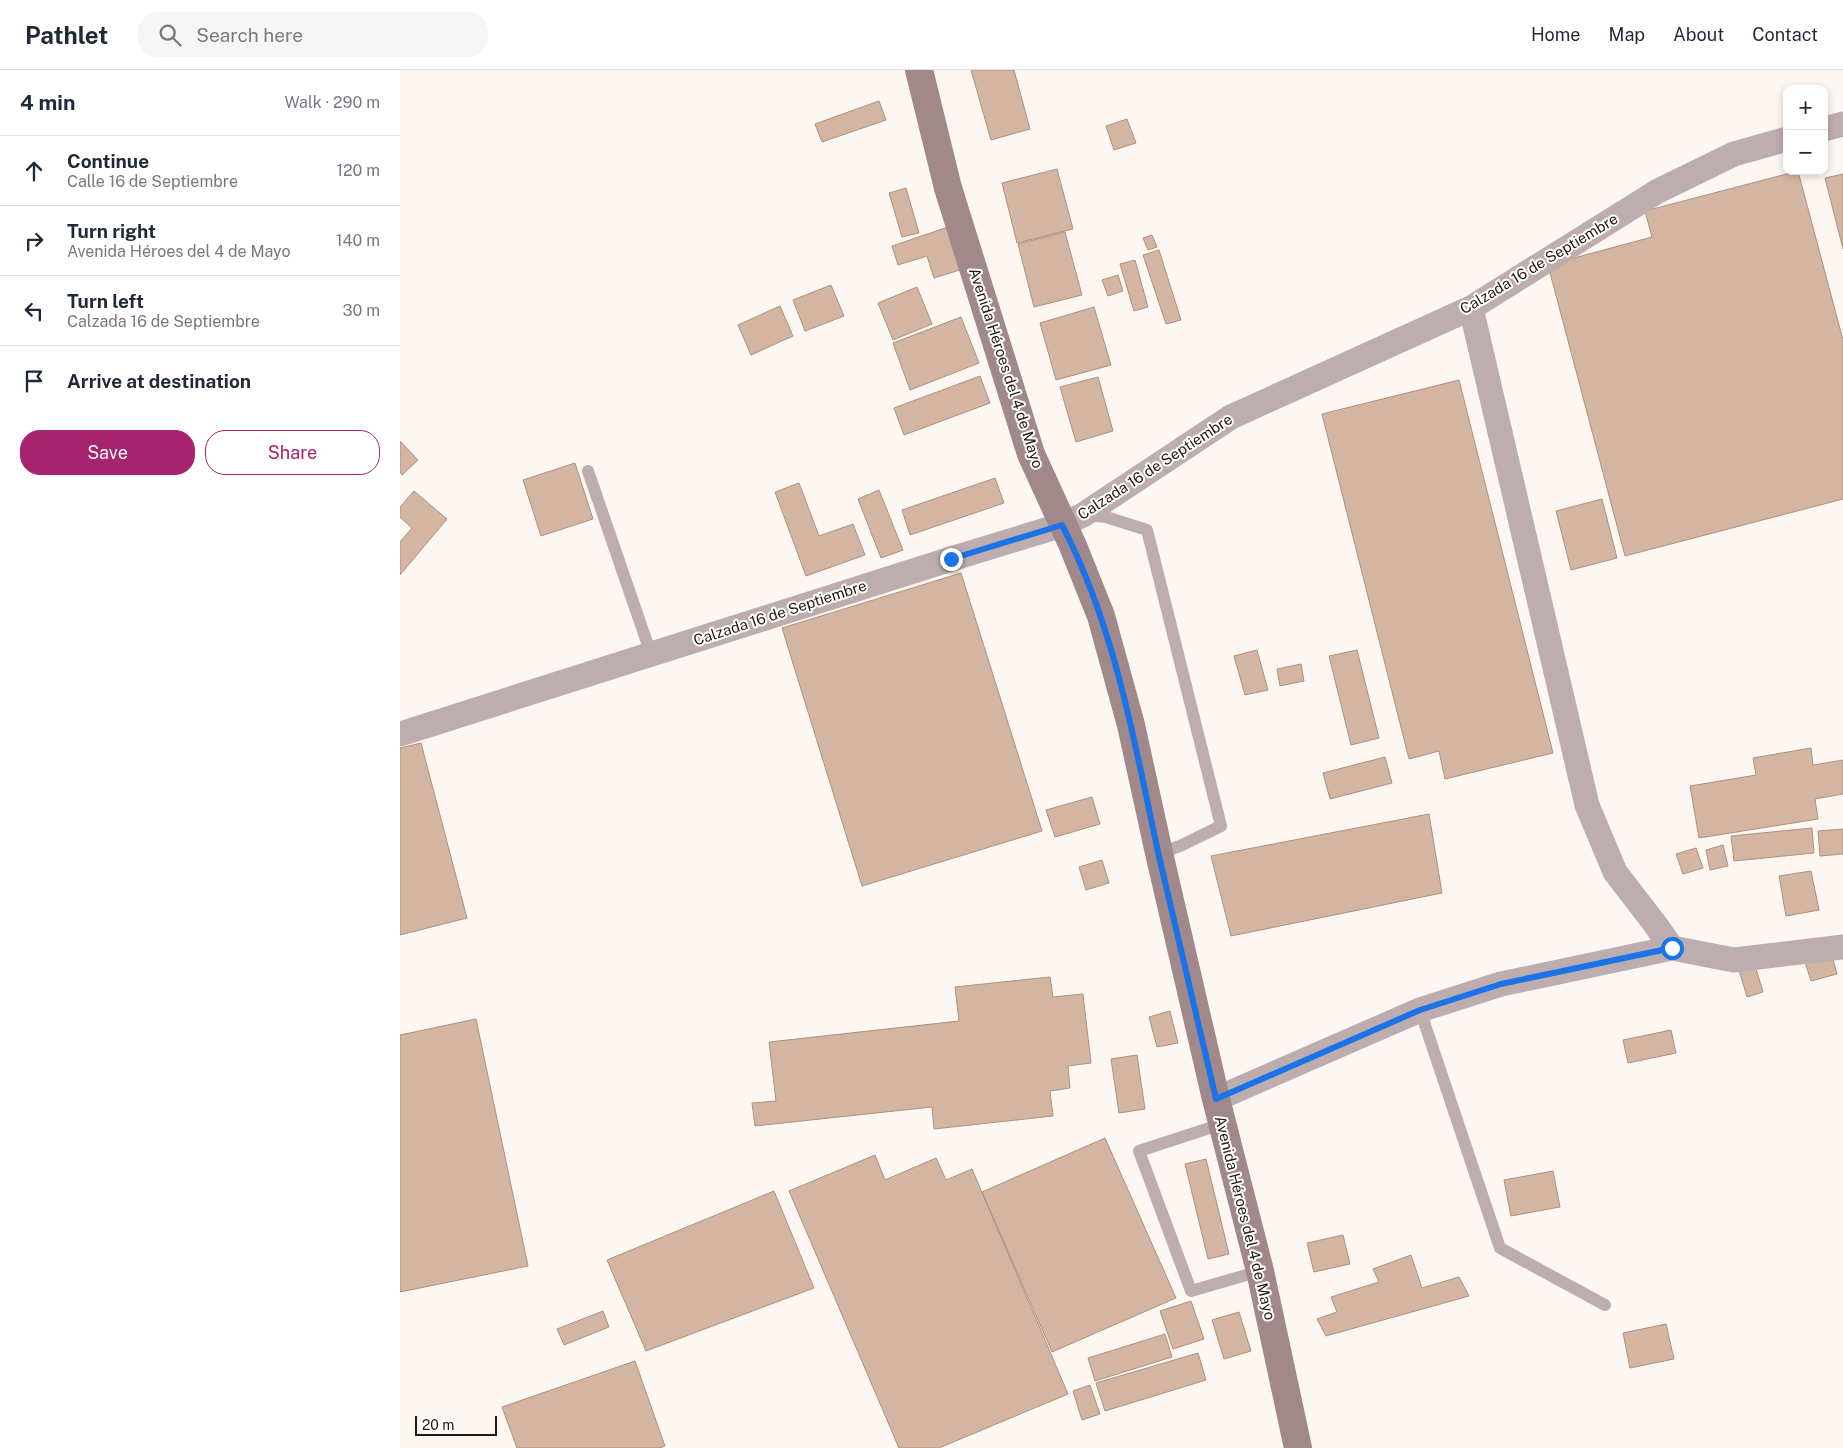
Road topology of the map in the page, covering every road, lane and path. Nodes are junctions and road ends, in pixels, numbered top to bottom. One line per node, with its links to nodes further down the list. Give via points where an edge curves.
1 (920, 70): 7 (main road, Avenida Héroes del 4 de Mayo, via 948,188 1031,454)
2 (1843, 124): 3 (street)
3 (1828, 128)
4 (1783, 140): 5 (street, Calzada 16 de Septiembre, via 1734,154 1658,191)
5 (1471, 308): 7 (street, Calzada 16 de Septiembre, via 1231,417); 11 (street, via 1587,805 1615,872)
6 (588, 471): 8 (lane)
7 (1072, 520): 8 (street, Calzada 16 de Septiembre); 10 (main road, Avenida Héroes del 4 de Mayo, via 1073,546 1102,616 1131,725); 10 (lane, via 1106,517 1147,530 1221,826)
8 (651, 654): 9 (street, Calzada 16 de Septiembre)
9 (400, 734)
10 (1159, 853): 14 (main road, Avenida Héroes del 4 de Mayo)
11 (1672, 948): 12 (street, via 1734,960); 13 (street, via 1501,984)
12 (1843, 948)
13 (1420, 1010): 14 (street); 16 (lane, via 1500,1248)
14 (1219, 1111): 15 (main road, Avenida Héroes del 4 de Mayo); 15 (lane, via 1140,1151 1191,1291)
15 (1260, 1271): 17 (main road, Avenida Héroes del 4 de Mayo)
16 (1605, 1305)
17 (1298, 1448)

